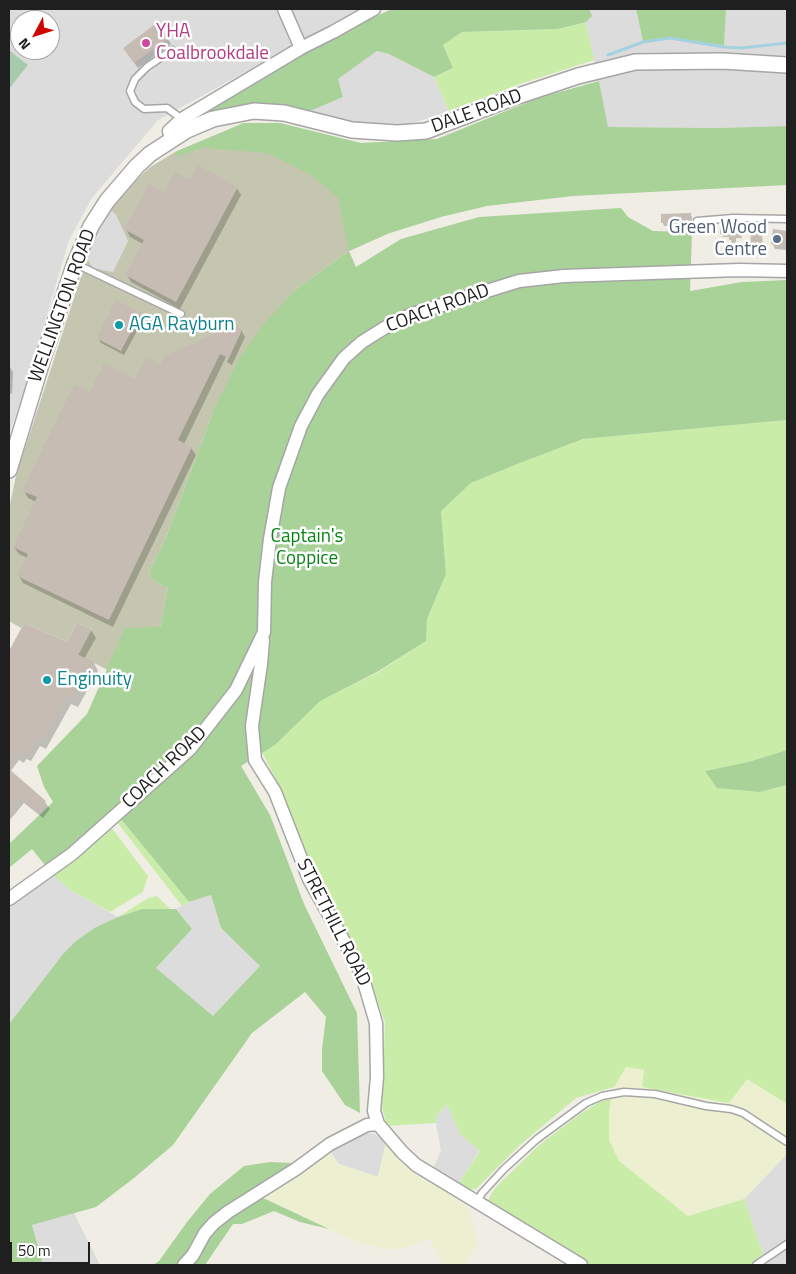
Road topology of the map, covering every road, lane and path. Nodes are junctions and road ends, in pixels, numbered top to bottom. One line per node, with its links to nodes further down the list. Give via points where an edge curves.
1 (284, 9): 3 (street)
2 (374, 9): 3 (street)
3 (301, 48): 6 (street)
4 (172, 50): 6 (lane, via 147,67 135,79 130,91 135,102 144,108 167,108)
5 (787, 65): 7 (street, DALE ROAD, via 723,61 635,62 569,79 426,131 352,130 284,113 254,111 202,123)
6 (182, 119): 7 (street, via 169,131)
7 (171, 140): 10 (street, WELLINGTON ROAD, via 137,166 107,201)
8 (787, 218): 9 (lane)
9 (697, 221)
10 (74, 263): 12 (lane); 13 (street, WELLINGTON ROAD)
11 (787, 271): 14 (street, COACH ROAD, via 564,276 518,281 413,314 375,333 344,358 318,394 301,426 279,488 265,582)
12 (181, 314)
13 (9, 470)
14 (264, 632): 15 (street, COACH ROAD, via 236,690 190,749 72,854); 16 (street, STRETHILL ROAD, via 252,726 255,760 275,792 309,880 361,972 376,1022 374,1111)
15 (9, 899)
16 (378, 1124): 18 (street, via 416,1165); 20 (street, via 366,1125 330,1144 228,1212 205,1233)
17 (787, 1142): 18 (lane, via 732,1109 655,1094 624,1092 602,1096 586,1103 537,1139 504,1169)
18 (477, 1202): 21 (street)
19 (787, 1244): 22 (lane)
20 (184, 1265)
21 (581, 1265)
22 (756, 1265)

